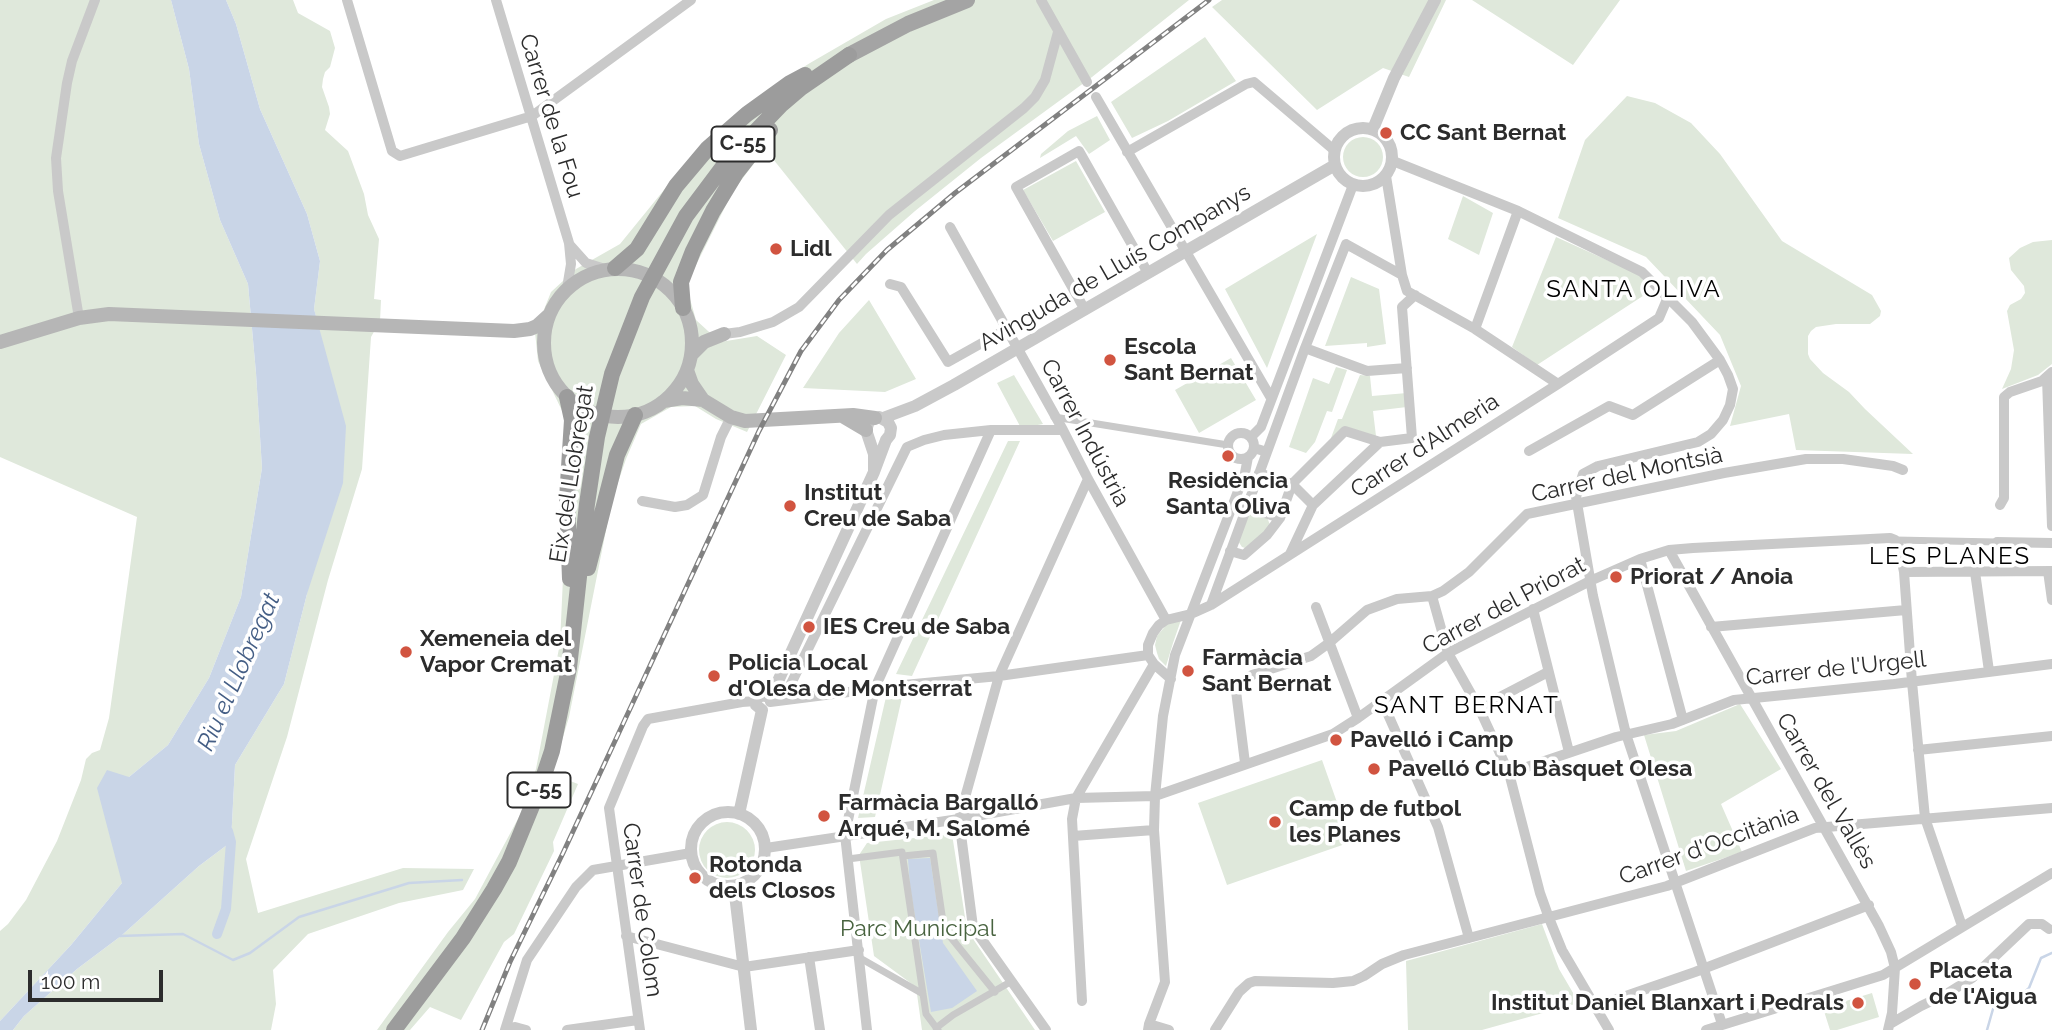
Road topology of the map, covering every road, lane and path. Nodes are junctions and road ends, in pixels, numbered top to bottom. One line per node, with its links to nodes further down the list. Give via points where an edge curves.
1 (95, 0): 34 (street, via 72,61 56,158)
2 (347, 0): 12 (street, via 396,154)
3 (496, 0): 12 (street, Carrer de la Fou)
4 (691, 0): 12 (street)
5 (967, 0): 9 (main road, Eix del Llobregat / C-55)
6 (1041, 0): 8 (street)
7 (1435, 0): 13 (street)
8 (1058, 32): 10 (street); 38 (street, via 1045,80 1024,108 889,215 799,307 774,322)
9 (849, 55): 24 (highway, via 790,83 726,131 676,186 631,255); 32 (highway, via 768,131 736,173 683,272 680,290); 98 (highway, Eix del Llobregat / C-55, via 801,88 728,160 686,216 642,297 619,353 597,437)
10 (1087, 82)
11 (1096, 97): 15 (street)
12 (532, 116): 22 (street, Carrer de la Fou)
13 (1373, 129): 14 (street, via 1349,131); 16 (street, via 1388,142)
14 (1334, 150): 15 (street, via 1254,82); 17 (street)
15 (1127, 152): 23 (street)
16 (1392, 161): 18 (street); 20 (street)
17 (1335, 165): 19 (street); 23 (street, Avinguda de Lluís Companys)
18 (1386, 176): 19 (street, via 1370,186); 26 (street)
19 (1353, 185): 49 (street)
20 (1518, 211): 30 (street, via 1642,272); 36 (street)
21 (950, 228): 35 (street, Carrer Indústria)
22 (569, 243): 24 (street, via 586,263); 28 (street, Carrer de la Fou)
23 (1185, 252): 25 (street, Avinguda de Lluís Companys); 49 (street)
24 (610, 269): 28 (main road, via 589,274); 32 (main road, via 631,270 662,283)
25 (1148, 273): 31 (street, Avinguda de Lluís Companys); 31 (street, via 1079,151 1016,187)
26 (1402, 275): 29 (street, via 1407,291); 41 (street, via 1346,244)
27 (890, 284): 35 (street, via 901,287 948,362)
28 (568, 288): 33 (main road)
29 (1415, 295): 36 (street); 45 (street, via 1402,307)
30 (1668, 297): 43 (street); 47 (street, Carrer d'Almeria, via 1659,318)
31 (1084, 310): 40 (street, Avinguda de Lluís Companys)
32 (686, 315): 38 (main road, via 703,330); 44 (main road, via 692,344)
33 (548, 316): 37 (main road, via 530,329); 42 (main road)
34 (79, 318): 37 (main road, via 125,314); 39 (main road)
35 (1007, 329): 40 (street, Carrer Indústria)
36 (1475, 329): 47 (street)
37 (514, 331): 42 (main road)
38 (724, 334): 44 (main road, via 704,342)
39 (0, 342)
40 (1018, 348): 55 (street, Carrer Indústria); 56 (street, Avinguda de Lluís Companys)
41 (1304, 348): 45 (street, via 1367,372); 64 (street)
42 (544, 350): 48 (main road, via 549,371)
43 (1720, 360): 63 (street, via 1633,415 1609,406); 74 (street, via 1733,389 1723,420 1711,434 1698,442 1598,466 1583,474)
44 (689, 362): 50 (main road, via 692,384); 51 (main road)
45 (1406, 368): 61 (street, via 1412,439)
46 (2050, 375): 76 (street, via 2004,397 2004,498); 79 (street)
47 (1558, 384): 85 (street, Carrer d'Almeria)
48 (567, 397): 52 (main road, via 604,416); 98 (highway, via 572,420 567,499 570,601)
49 (1271, 398): 60 (street)
50 (703, 400): 51 (main road); 53 (main road)
51 (664, 401): 52 (main road)
52 (635, 415): 98 (highway, via 617,455)
53 (731, 416): 54 (main road, via 753,421); 73 (street, via 703,495 687,506)
54 (839, 416): 56 (main road); 59 (main road)
55 (1054, 416): 58 (street, Carrer Indústria); 62 (street)
56 (884, 426): 59 (street, Avinguda de Lluís Companys, via 867,424); 59 (street, via 875,442); 68 (street)
57 (991, 430): 58 (street); 110 (street); 113 (street, via 944,435 907,447)
58 (1063, 430): 70 (street, Carrer Indústria)
59 (867, 434): 68 (street)
60 (1253, 442): 62 (street, via 1245,433 1237,433); 64 (street); 65 (street)
61 (1380, 442): 71 (street, via 1345,431); 75 (street)
62 (1228, 445): 66 (street)
63 (1529, 450)
64 (1267, 452): 69 (street)
65 (1248, 457): 66 (street); 72 (street)
66 (1236, 458): 72 (street)
67 (1903, 470): 74 (street, Carrer del Montsià, via 1843,459 1807,459)
68 (874, 472): 113 (street)
69 (1259, 473): 71 (street); 77 (street)
70 (1088, 479): 99 (street, Carrer Indústria); 107 (street)
71 (1292, 484): 75 (street); 78 (street)
72 (1238, 490): 97 (street)
73 (642, 501)
74 (1576, 503): 90 (street); 91 (street, Carrer del Montsià, via 1527,514 1469,572)
75 (1313, 505): 85 (street)
76 (2000, 505)
77 (1247, 507): 78 (street); 84 (street)
78 (1280, 518): 84 (street, via 1244,555)
79 (2052, 526)
80 (1895, 540): 81 (street); 83 (street, Carrer del Priorat); 88 (street)
81 (1997, 542): 82 (street)
82 (2052, 543)
83 (1669, 550): 86 (street, Carrer del Priorat); 100 (street, Carrer del Vallès)
84 (1230, 551): 93 (street)
85 (1290, 555): 93 (street, Carrer d'Almeria)
86 (1640, 559): 90 (street, Carrer del Priorat); 116 (street)
87 (2050, 571): 89 (street); 92 (street)
88 (1904, 572): 89 (street); 96 (street)
89 (1975, 572): 105 (street)
90 (1591, 581): 95 (street, Carrer del Priorat); 117 (street)
91 (1432, 596): 101 (street, Carrer del Montsià, via 1397,599 1367,610); 102 (street)
92 (2052, 600)
93 (1211, 605): 97 (street, Carrer d'Almeria)
94 (1316, 607): 101 (street)
95 (1533, 609): 102 (street, Carrer del Priorat); 106 (street)
96 (1906, 610): 100 (street); 109 (street)
97 (1191, 614): 99 (street, Carrer d'Almeria); 108 (street)
98 (575, 616): 162 (highway, Eix del Llobregat / C-55, via 552,751 509,862 450,956)
99 (1166, 620): 103 (street, via 1153,632 1148,645)
100 (1711, 627): 111 (street, Carrer del Vallès)
101 (1329, 643): 115 (street); 121 (street, Carrer del Montsià, via 1311,656 1252,675 1236,691)
102 (1448, 653): 112 (street, Carrer del Priorat); 114 (street)
103 (1151, 660): 107 (street); 108 (street); 124 (street)
104 (2052, 664): 105 (street, Carrer de l'Urgell)
105 (1989, 671): 109 (street, Carrer de l'Urgell)
106 (1548, 672): 114 (street); 120 (street)
107 (999, 676): 110 (street); 128 (street)
108 (1171, 679): 123 (street)
109 (1912, 682): 111 (street, Carrer de l'Urgell); 119 (street)
110 (875, 688): 113 (street); 131 (street)
111 (1751, 697): 116 (street, Carrer de l'Urgell, via 1734,699); 129 (street, Carrer del Vallès)
112 (1382, 701): 115 (street, Carrer del Priorat); 146 (street, via 1438,827)
113 (768, 702): 126 (street); 137 (street, Carrer de Colom, via 648,719 609,808)
114 (1479, 708): 122 (street)
115 (1358, 718): 121 (street, Carrer del Priorat, via 1333,734)
116 (1683, 720): 117 (street, Carrer de l'Urgell)
117 (1626, 734): 120 (street, Carrer de l'Urgell); 139 (street)
118 (2052, 736): 119 (street)
119 (1919, 750): 127 (street)
120 (1569, 752): 122 (street, Carrer de l'Urgell)
121 (1245, 763): 123 (street, Carrer del Priorat)
122 (1510, 773): 142 (street)
123 (1155, 796): 124 (street, Carrer del Priorat); 130 (street)
124 (1076, 798): 128 (street, Carrer del Priorat); 132 (street)
125 (2052, 808): 127 (street, Carrer d'Occitània)
126 (738, 814): 133 (street, via 758,826); 134 (street, via 727,812 704,821 692,841)
127 (1925, 818): 129 (street, Carrer d'Occitània); 143 (street)
128 (959, 819): 131 (street, Carrer del Priorat); 152 (street, via 973,927)
129 (1824, 826): 139 (street, Carrer d'Occitània); 141 (street, Carrer del Vallès)
130 (1154, 831): 132 (street); 159 (street, via 1165,982)
131 (845, 835): 133 (street, Carrer del Priorat); 136 (street)
132 (1073, 836): 155 (street)
133 (766, 848): 140 (street, via 760,869)
134 (691, 853): 137 (street); 140 (street, via 701,875 710,882)
135 (903, 856): 136 (street, via 902,852); 153 (street, via 933,853 944,929); 154 (street)
136 (848, 859): 147 (street)
137 (616, 865): 145 (street, Carrer de Colom); 163 (street, via 593,870 576,887 534,948)
138 (2052, 873): 143 (street)
139 (1676, 883): 142 (street, Carrer d'Occitània); 150 (street)
140 (734, 887): 149 (street)
141 (1869, 905): 150 (street); 151 (street, Carrer del Vallès)
142 (1549, 918): 146 (street, Carrer d'Occitània); 156 (street, via 1562,950)
143 (1962, 926): 151 (street)
144 (2049, 929): 160 (street, via 2029,924 1972,978)
145 (626, 936): 149 (street); 158 (street, Carrer de Colom)
146 (1469, 938): 171 (street, Carrer d'Occitània, via 1392,959 1353,981 1249,983)
147 (860, 954): 148 (street); 154 (street); 168 (street)
148 (809, 957): 149 (street); 167 (street)
149 (744, 967): 166 (street)
150 (1705, 968): 156 (street); 157 (street)
151 (1895, 968): 157 (street); 160 (street, Carrer del Vallès)
152 (1012, 981): 153 (street); 169 (street)
153 (995, 992): 161 (street)
154 (923, 994): 161 (street, via 926,1014)
155 (1082, 1001)
156 (1597, 1006): 172 (street)
157 (1722, 1024): 173 (street)
158 (639, 1025): 165 (street)
159 (1148, 1027): 170 (street)
160 (1889, 1027)
161 (937, 1029)
162 (394, 1030)
163 (506, 1030): 164 (street)
164 (526, 1030)
165 (567, 1030)
166 (751, 1030)
167 (820, 1030)
168 (867, 1030)
169 (1046, 1030)
170 (1169, 1030)
171 (1215, 1030)
172 (1609, 1030)
173 (1706, 1030)

